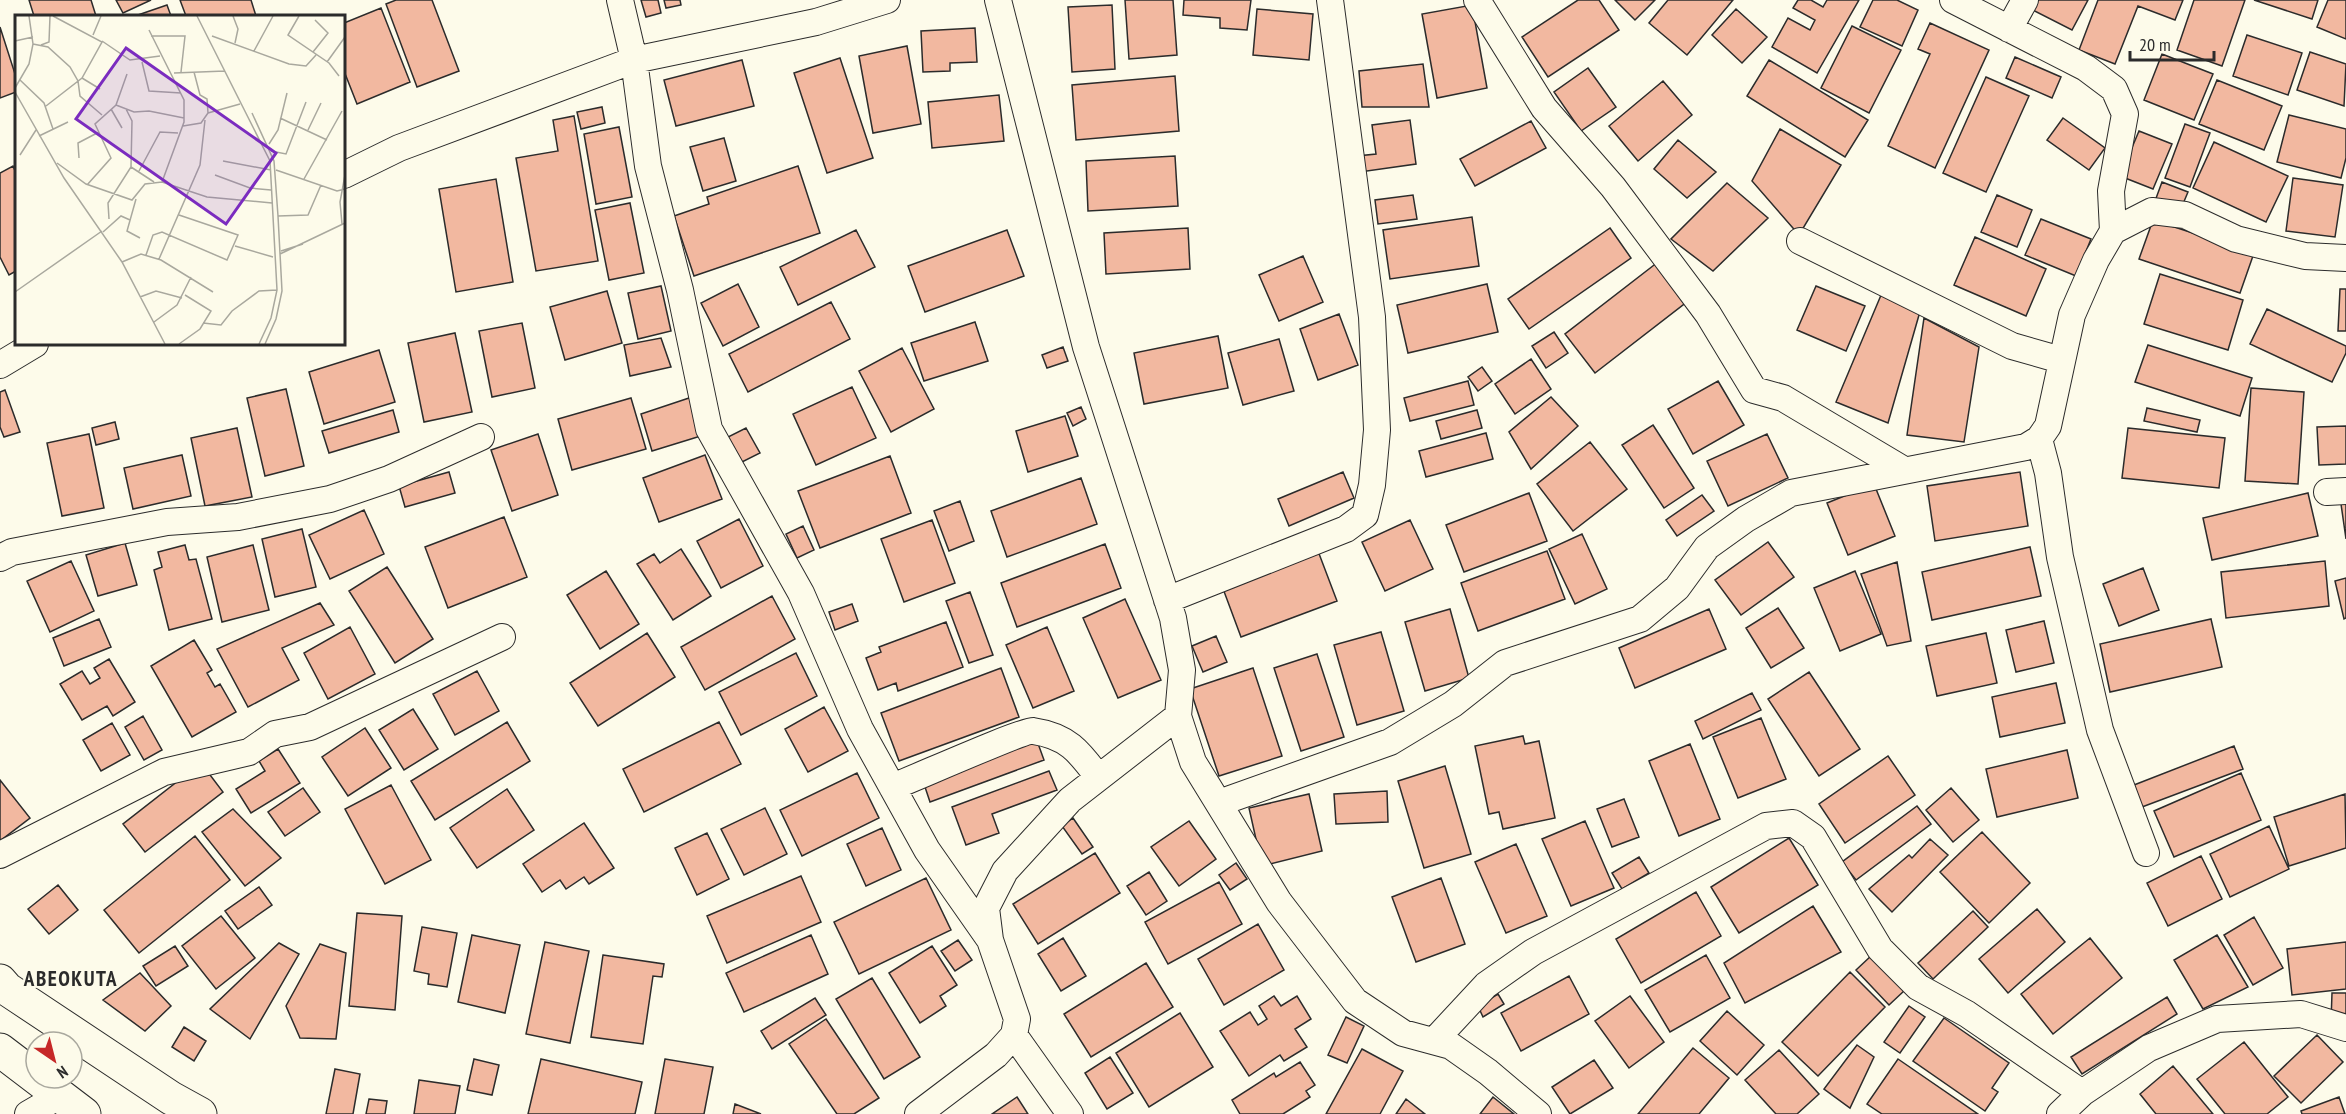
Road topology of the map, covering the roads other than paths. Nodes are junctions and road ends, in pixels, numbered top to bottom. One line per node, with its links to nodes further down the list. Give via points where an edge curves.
1 (620, 0): 9 (street)
2 (887, 0): 9 (street, via 816,22)
3 (998, 0): 21 (street, via 1086,347)
4 (1330, 0): 21 (street, via 1372,317 1377,430 1365,515 1346,529)
5 (1477, 0): 19 (street, via 1544,108 1613,187 1708,314 1754,390 1783,398)
6 (1953, 0): 8 (street)
7 (2025, 0): 8 (street)
8 (2009, 29): 11 (street, via 2086,68 2114,89 2125,114 2111,191)
9 (634, 60): 10 (street, via 399,148); 25 (street, via 648,166 680,290 709,429 801,593 860,729)
10 (345, 175)
11 (2114, 231): 13 (street, via 2152,211 2185,215 2236,239 2305,256); 15 (street, via 2096,260 2072,315)
12 (1800, 241): 15 (street, via 2012,346)
13 (2346, 258)
14 (33, 345): 16 (street)
15 (2061, 360): 18 (street, via 2048,426)
16 (0, 365)
17 (481, 437): 20 (street, via 389,479 330,499 238,517 167,522 12,552)
18 (2039, 439): 19 (street, via 2026,447); 27 (street, via 2060,557 2100,730)
19 (1904, 470): 26 (street, via 1791,493 1707,547 1677,588 1640,618 1505,663 1453,704 1390,742)
20 (0, 558)
21 (1167, 600): 23 (street, via 1182,669)
22 (502, 637): 28 (street, via 310,727 275,734 249,752 164,772)
23 (1178, 716): 24 (street); 26 (street, via 1193,762)
24 (1098, 777): 25 (street, via 1079,750 1057,738 1030,731); 29 (street, via 1070,800 1005,871 986,908)
25 (892, 787): 29 (street, via 927,850)
26 (1219, 803): 33 (street, via 1279,902 1355,1001 1403,1033)
27 (2146, 853)
28 (0, 855)
29 (990, 940): 32 (street, via 1017,1019)
30 (0, 981): 38 (highway)
31 (2346, 1028): 35 (street, via 2301,1014 2217,1019 2149,1048)
32 (1014, 1035): 39 (street, via 996,1055); 40 (street)
33 (1434, 1041): 35 (street, via 1486,985 1533,952 1766,826 1793,823 1813,837 1880,949 1918,987 1967,1014); 41 (street, via 1451,1047 1488,1072)
34 (0, 1050): 36 (highway)
35 (2082, 1093): 42 (street)
36 (72, 1105): 37 (street)
37 (28, 1114)
38 (200, 1114)
39 (918, 1114)
40 (1070, 1114)
41 (1539, 1114)
42 (2060, 1114)

